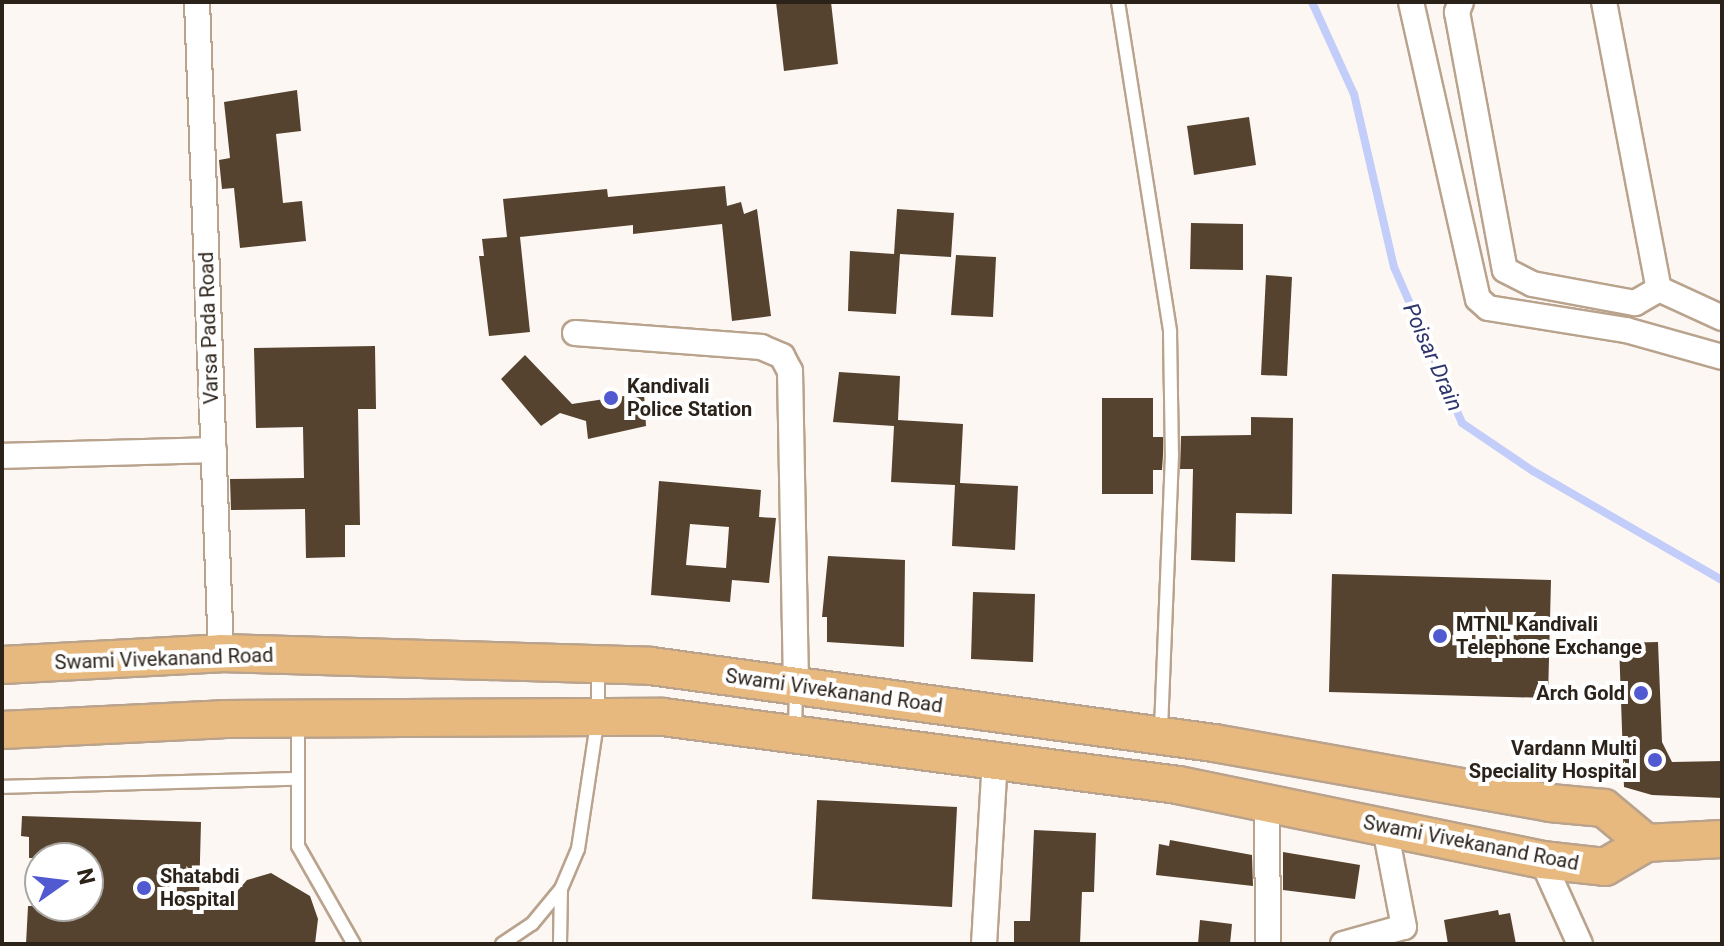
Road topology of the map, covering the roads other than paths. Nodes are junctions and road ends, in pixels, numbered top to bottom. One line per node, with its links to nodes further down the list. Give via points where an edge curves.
1 (197, 2): 10 (street, Varsa Pada Road)
2 (1118, 2): 20 (lane, via 1170,332 1172,455)
3 (1411, 2): 9 (street, via 1478,299 1488,308 1626,330)
4 (1461, 2): 6 (street, via 1457,12 1505,270 1532,284 1635,303)
5 (1604, 2): 6 (street)
6 (1659, 289): 7 (street)
7 (1722, 318)
8 (575, 333): 15 (street, via 761,347 782,356 790,371)
9 (1722, 357)
10 (214, 450): 11 (street); 12 (street, Varsa Pada Road)
11 (2, 456)
12 (221, 653): 13 (main road, Swami Vivekanand Road); 14 (main road, Swami Vivekanand Road)
13 (598, 664): 15 (main road, Swami Vivekanand Road); 16 (lane)
14 (2, 665)
15 (796, 686): 19 (lane); 20 (main road, Swami Vivekanand Road)
16 (598, 717): 17 (main road, Swami Vivekanand Road); 19 (main road, Swami Vivekanand Road, via 663,717); 29 (lane, via 578,849)
17 (298, 719): 18 (main road, Swami Vivekanand Road); 22 (lane)
18 (2, 730)
19 (795, 734): 21 (main road, Swami Vivekanand Road)
20 (1161, 736): 27 (main road, Swami Vivekanand Road, via 1604,808)
21 (995, 761): 24 (main road, Swami Vivekanand Road, via 1178,785); 33 (street)
22 (296, 779): 23 (lane); 30 (lane, via 298,846)
23 (2, 787)
24 (1267, 804): 25 (main road, Swami Vivekanand Road); 34 (street)
25 (1385, 828): 28 (main road, Swami Vivekanand Road); 35 (street, via 1404,927)
26 (1722, 839): 27 (main road, Swami Vivekanand Road)
27 (1646, 843): 28 (main road, Swami Vivekanand Road, via 1605,867)
28 (1542, 860): 36 (street)
29 (561, 889): 31 (lane, via 532,924); 32 (lane)
30 (354, 944)
31 (502, 944)
32 (560, 944)
33 (984, 944)
34 (1268, 944)
35 (1343, 944)
36 (1580, 944)

